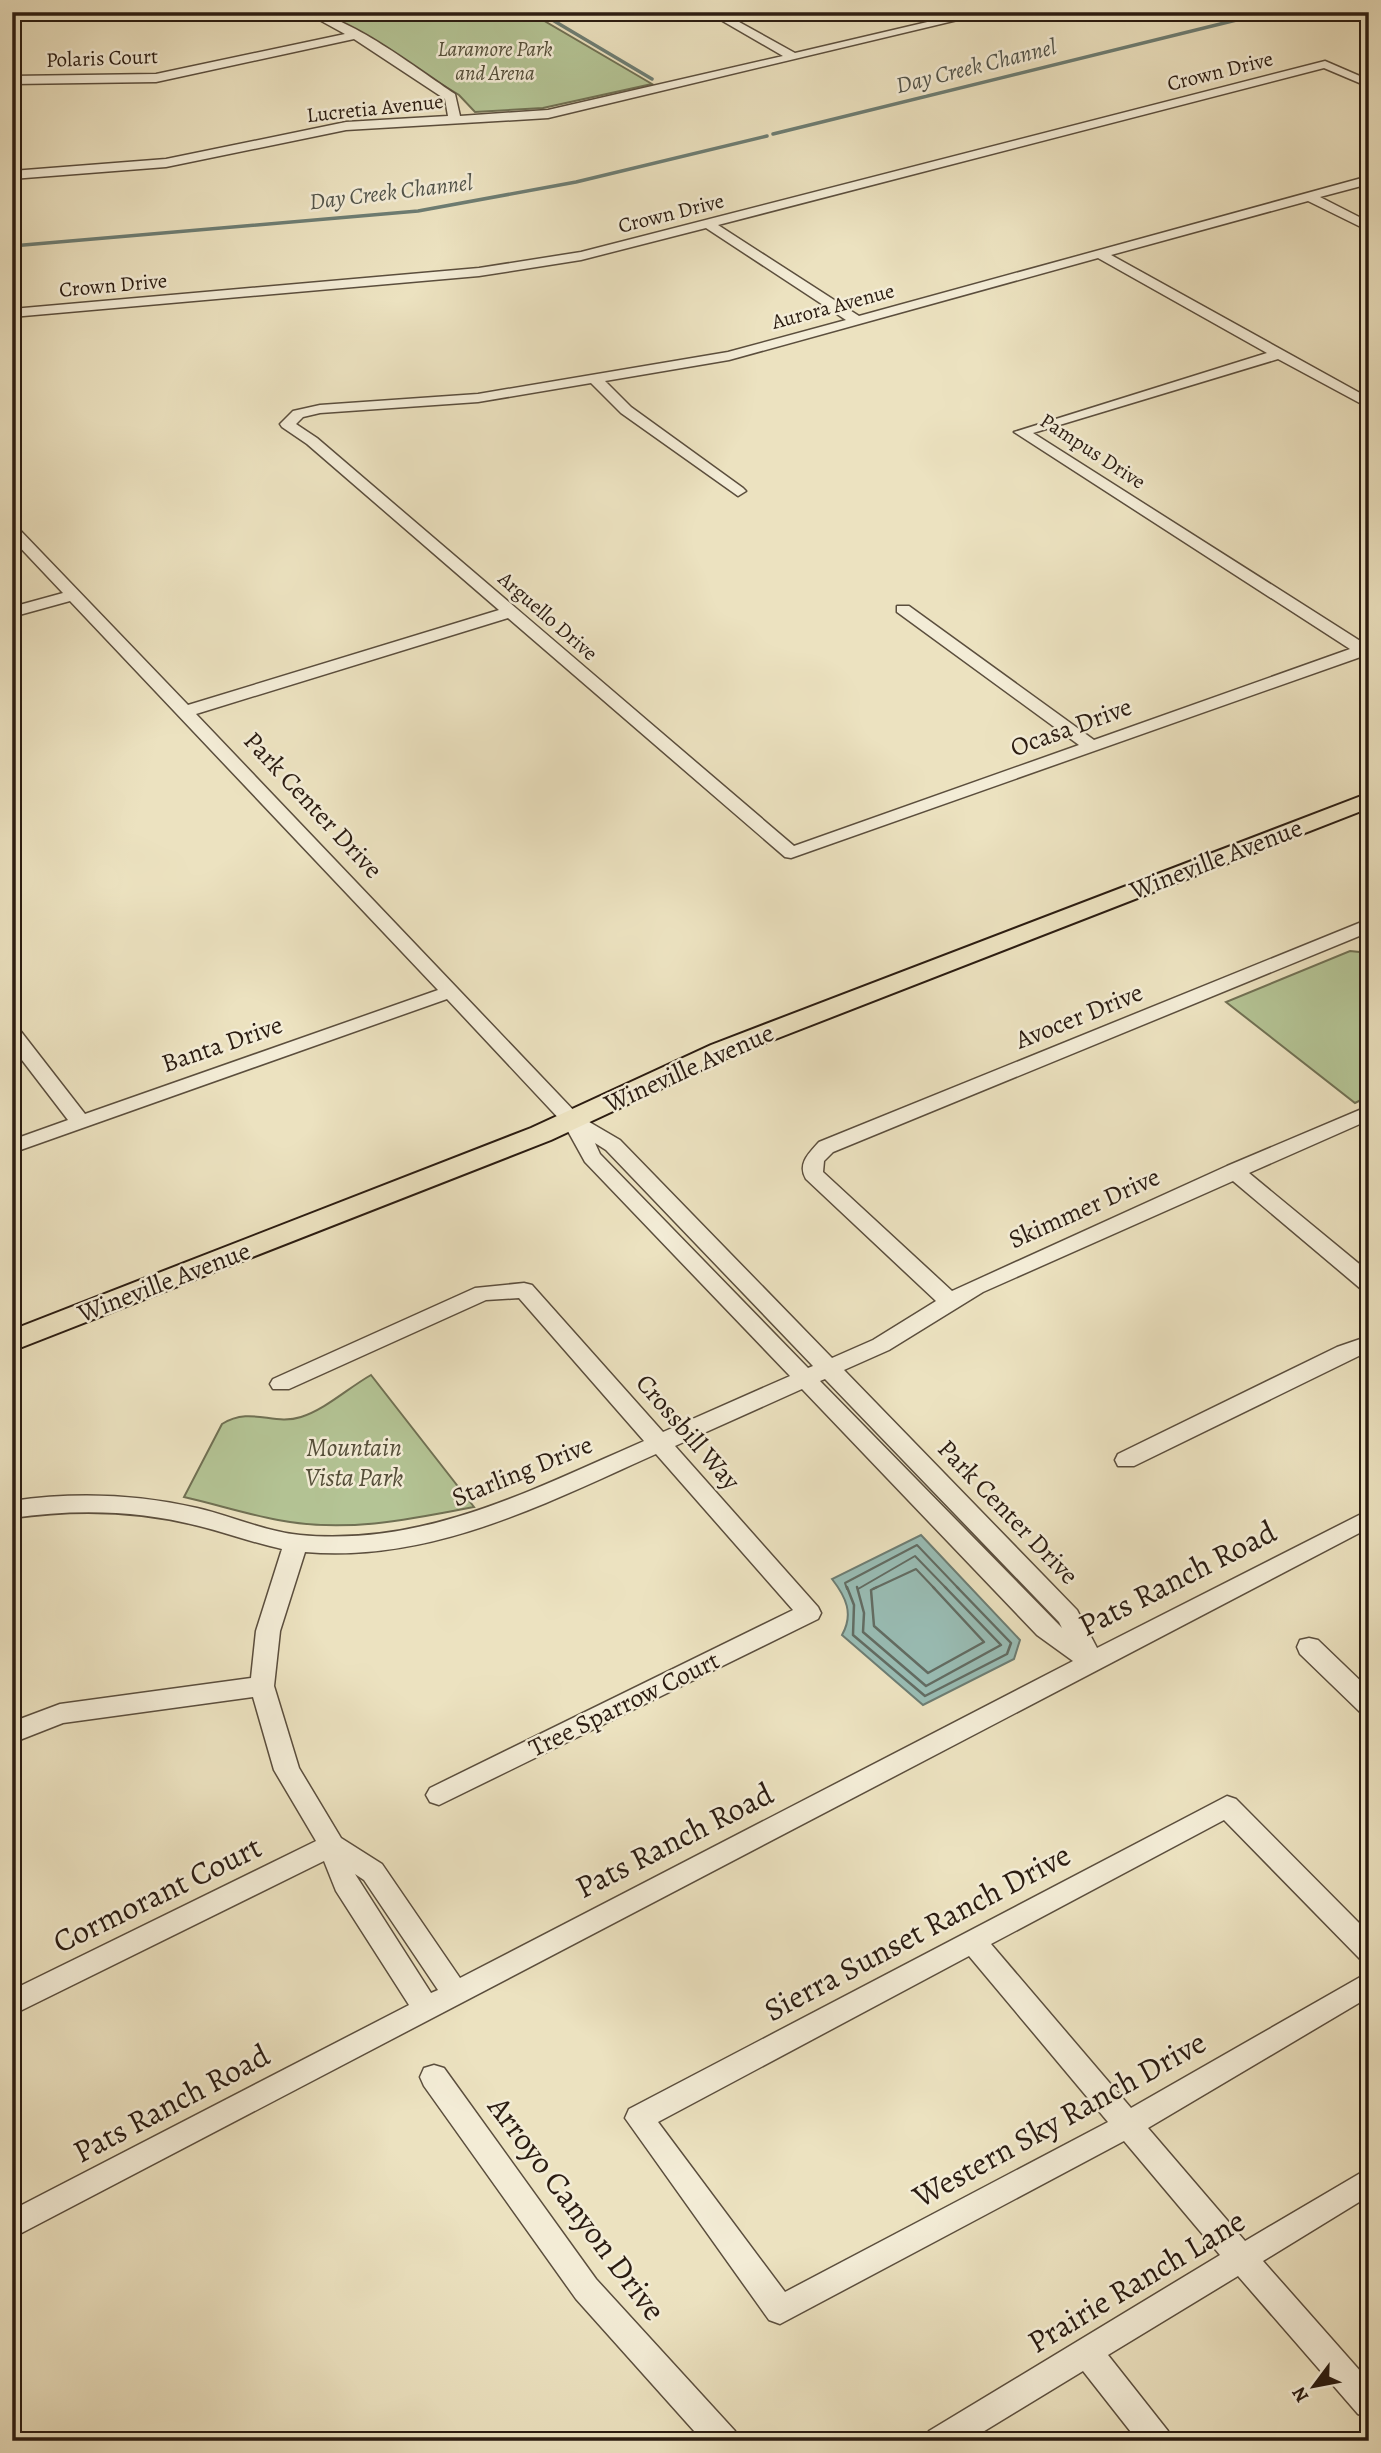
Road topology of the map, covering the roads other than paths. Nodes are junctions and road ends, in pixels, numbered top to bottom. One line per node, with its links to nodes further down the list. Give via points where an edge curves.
1 (310, 12): 4 (street)
2 (712, 12): 5 (street)
3 (986, 12): 5 (street, Lucretia Avenue)
4 (356, 35): 6 (street, Polaris Court, via 156,78); 8 (street, via 451,97)
5 (794, 57): 8 (street, Lucretia Avenue, via 548,114)
6 (12, 80)
7 (1369, 84): 12 (street, Crown Drive, via 1325,64)
8 (455, 119): 9 (street, Lucretia Avenue, via 346,126 166,163)
9 (12, 175)
10 (1369, 180): 11 (street, Aurora Avenue)
11 (1310, 197): 13 (street); 14 (street, Aurora Avenue)
12 (707, 223): 15 (street, Crown Drive, via 581,256 479,272); 16 (street)
13 (1369, 227)
14 (1100, 254): 16 (street, Aurora Avenue); 17 (street)
15 (12, 313)
16 (857, 321): 18 (street, Aurora Avenue, via 729,356)
17 (1279, 355): 19 (street); 27 (street, Pampus Drive, via 1021,432)
18 (596, 379): 20 (street, Aurora Avenue, via 478,398 368,404); 21 (street, via 625,410)
19 (1369, 404)
20 (298, 414): 26 (street, Arguello Drive, via 287,424)
21 (738, 491)
22 (12, 530): 23 (street, Park Center Drive)
23 (73, 595): 25 (street); 28 (street, Park Center Drive)
24 (903, 609): 29 (street)
25 (12, 612)
26 (512, 612): 28 (street); 31 (street, Arguello Drive)
27 (1366, 649): 29 (street, Ocasa Drive)
28 (184, 712): 33 (street, Park Center Drive)
29 (1093, 747): 31 (street, Ocasa Drive)
30 (1369, 800): 36 (main road, Wineville Avenue, via 720,1051)
31 (791, 853)
32 (1367, 928): 41 (street, Avocer Drive, via 826,1147 814,1160 813,1174)
33 (449, 992): 36 (street, Park Center Drive); 37 (street, Banta Drive)
34 (12, 1033): 37 (street)
35 (1369, 1112): 39 (street, Skimmer Drive)
36 (572, 1120): 42 (main road, Wineville Avenue); 44 (street, Park Center Drive, via 613,1145); 45 (street, Park Center Drive, via 592,1157)
37 (80, 1122): 38 (street, Banta Drive)
38 (12, 1147)
39 (1234, 1171): 40 (street); 41 (street, Skimmer Drive)
40 (1369, 1284)
41 (950, 1301): 44 (street, Skimmer Drive, via 900,1335)
42 (12, 1341)
43 (1369, 1343): 48 (street)
44 (828, 1368): 45 (street, Starling Drive); 54 (street, Park Center Drive, via 1068,1616)
45 (806, 1379): 47 (street, Starling Drive); 54 (street, Park Center Drive, via 1046,1629)
46 (281, 1384): 47 (street, Crossbill Way, via 483,1293 524,1290)
47 (661, 1443): 51 (street, Starling Drive, via 497,1515 447,1531 349,1545); 52 (street, Crossbill Way)
48 (1126, 1460)
49 (12, 1510): 51 (street, Starling Drive, via 71,1503 117,1504 195,1516)
50 (1369, 1518): 54 (street, Pats Ranch Road)
51 (296, 1543): 55 (street, via 268,1631)
52 (809, 1613): 58 (street, Tree Sparrow Court)
53 (1308, 1647): 56 (street)
54 (1093, 1662): 63 (street, Pats Ranch Road)
55 (262, 1686): 57 (street, via 60,1714); 59 (street, via 287,1770)
56 (1369, 1705)
57 (12, 1733)
58 (439, 1795)
59 (332, 1845): 63 (street, via 373,1872); 64 (street, Cormorant Court); 65 (street, via 345,1883)
60 (973, 1942): 61 (street, Sierra Sunset Ranch Drive, via 1227,1806); 67 (street); 71 (street, Sierra Sunset Ranch Drive, via 639,2118)
61 (1369, 1951)
62 (1369, 1983): 67 (street, Western Sky Ranch Drive)
63 (455, 1993): 65 (street, Pats Ranch Road)
64 (12, 2003)
65 (426, 2009): 69 (street, Pats Ranch Road)
66 (434, 2077): 75 (street, Arroyo Canyon Drive, via 586,2289)
67 (1128, 2125): 70 (street); 71 (street, Western Sky Ranch Drive)
68 (1369, 2181): 70 (street, Prairie Ranch Lane)
69 (12, 2225)
70 (1241, 2259): 72 (street, Prairie Ranch Lane); 73 (street)
71 (780, 2310)
72 (1087, 2352): 74 (street, Prairie Ranch Lane); 76 (street)
73 (1369, 2404)
74 (946, 2439)
75 (724, 2441)
76 (1157, 2441)

